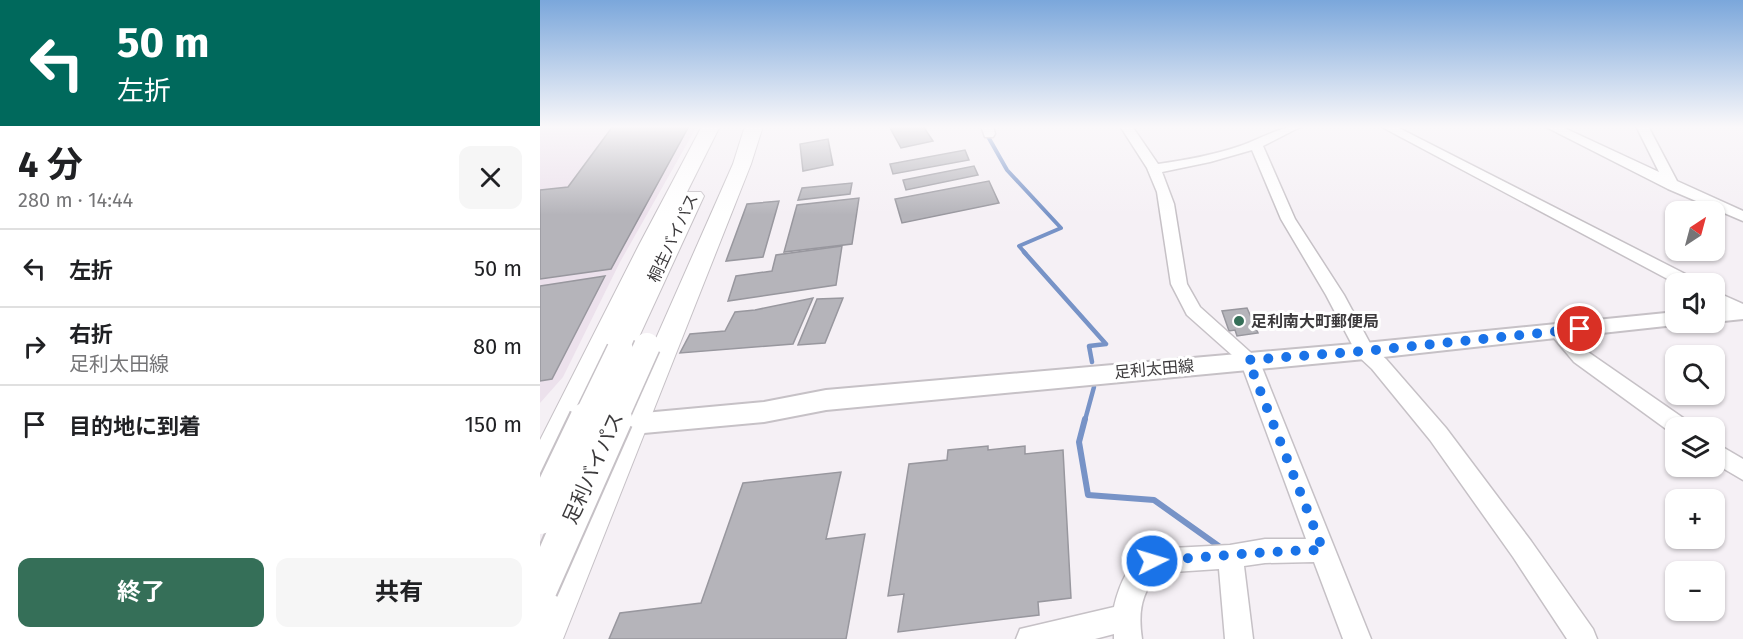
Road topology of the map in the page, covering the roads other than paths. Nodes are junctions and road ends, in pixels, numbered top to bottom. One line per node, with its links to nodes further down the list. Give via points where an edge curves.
1 (696, 156): 25 (highway)
2 (713, 156): 20 (highway, 桐生バイパス)
3 (727, 156): 20 (highway, 桐生バイパス)
4 (745, 156): 24 (highway)
5 (1146, 156): 11 (street)
6 (1222, 156): 11 (street)
7 (1261, 156): 21 (street, via 1288,219)
8 (1444, 156): 14 (street)
9 (1615, 156): 12 (street)
10 (1657, 156): 12 (street)
11 (1155, 169): 22 (street, via 1168,204 1179,285 1193,311)
12 (1673, 186): 13 (street)
13 (1743, 217)
14 (1670, 273)
15 (1725, 302): 16 (street)
16 (1743, 311): 17 (main road)
17 (1725, 313)
18 (1665, 320): 19 (main road, 足利太田線)
19 (1557, 331): 21 (main road, 足利太田線); 23 (street, via 1581,357)
20 (634, 348): 29 (highway, 足利バイパス, bridge); 32 (highway, 足利バイパス, bridge)
21 (1365, 351): 22 (main road, 足利太田線); 38 (street, via 1438,434)
22 (1248, 360): 24 (main road, 足利太田線, via 826,400 764,412); 30 (street)
23 (1666, 417)
24 (633, 424): 25 (highway); 34 (highway)
25 (551, 431): 28 (highway)
26 (1725, 459): 27 (street)
27 (1743, 471)
28 (540, 472)
29 (540, 517)
30 (1323, 550): 31 (street, via 1265,551); 37 (street)
31 (1230, 557): 33 (street, via 1152,561 1134,581); 36 (street)
32 (540, 589)
33 (1127, 628): 35 (street)
34 (552, 634)
35 (1030, 639)
36 (1239, 639)
37 (1357, 639)
38 (1583, 639)

